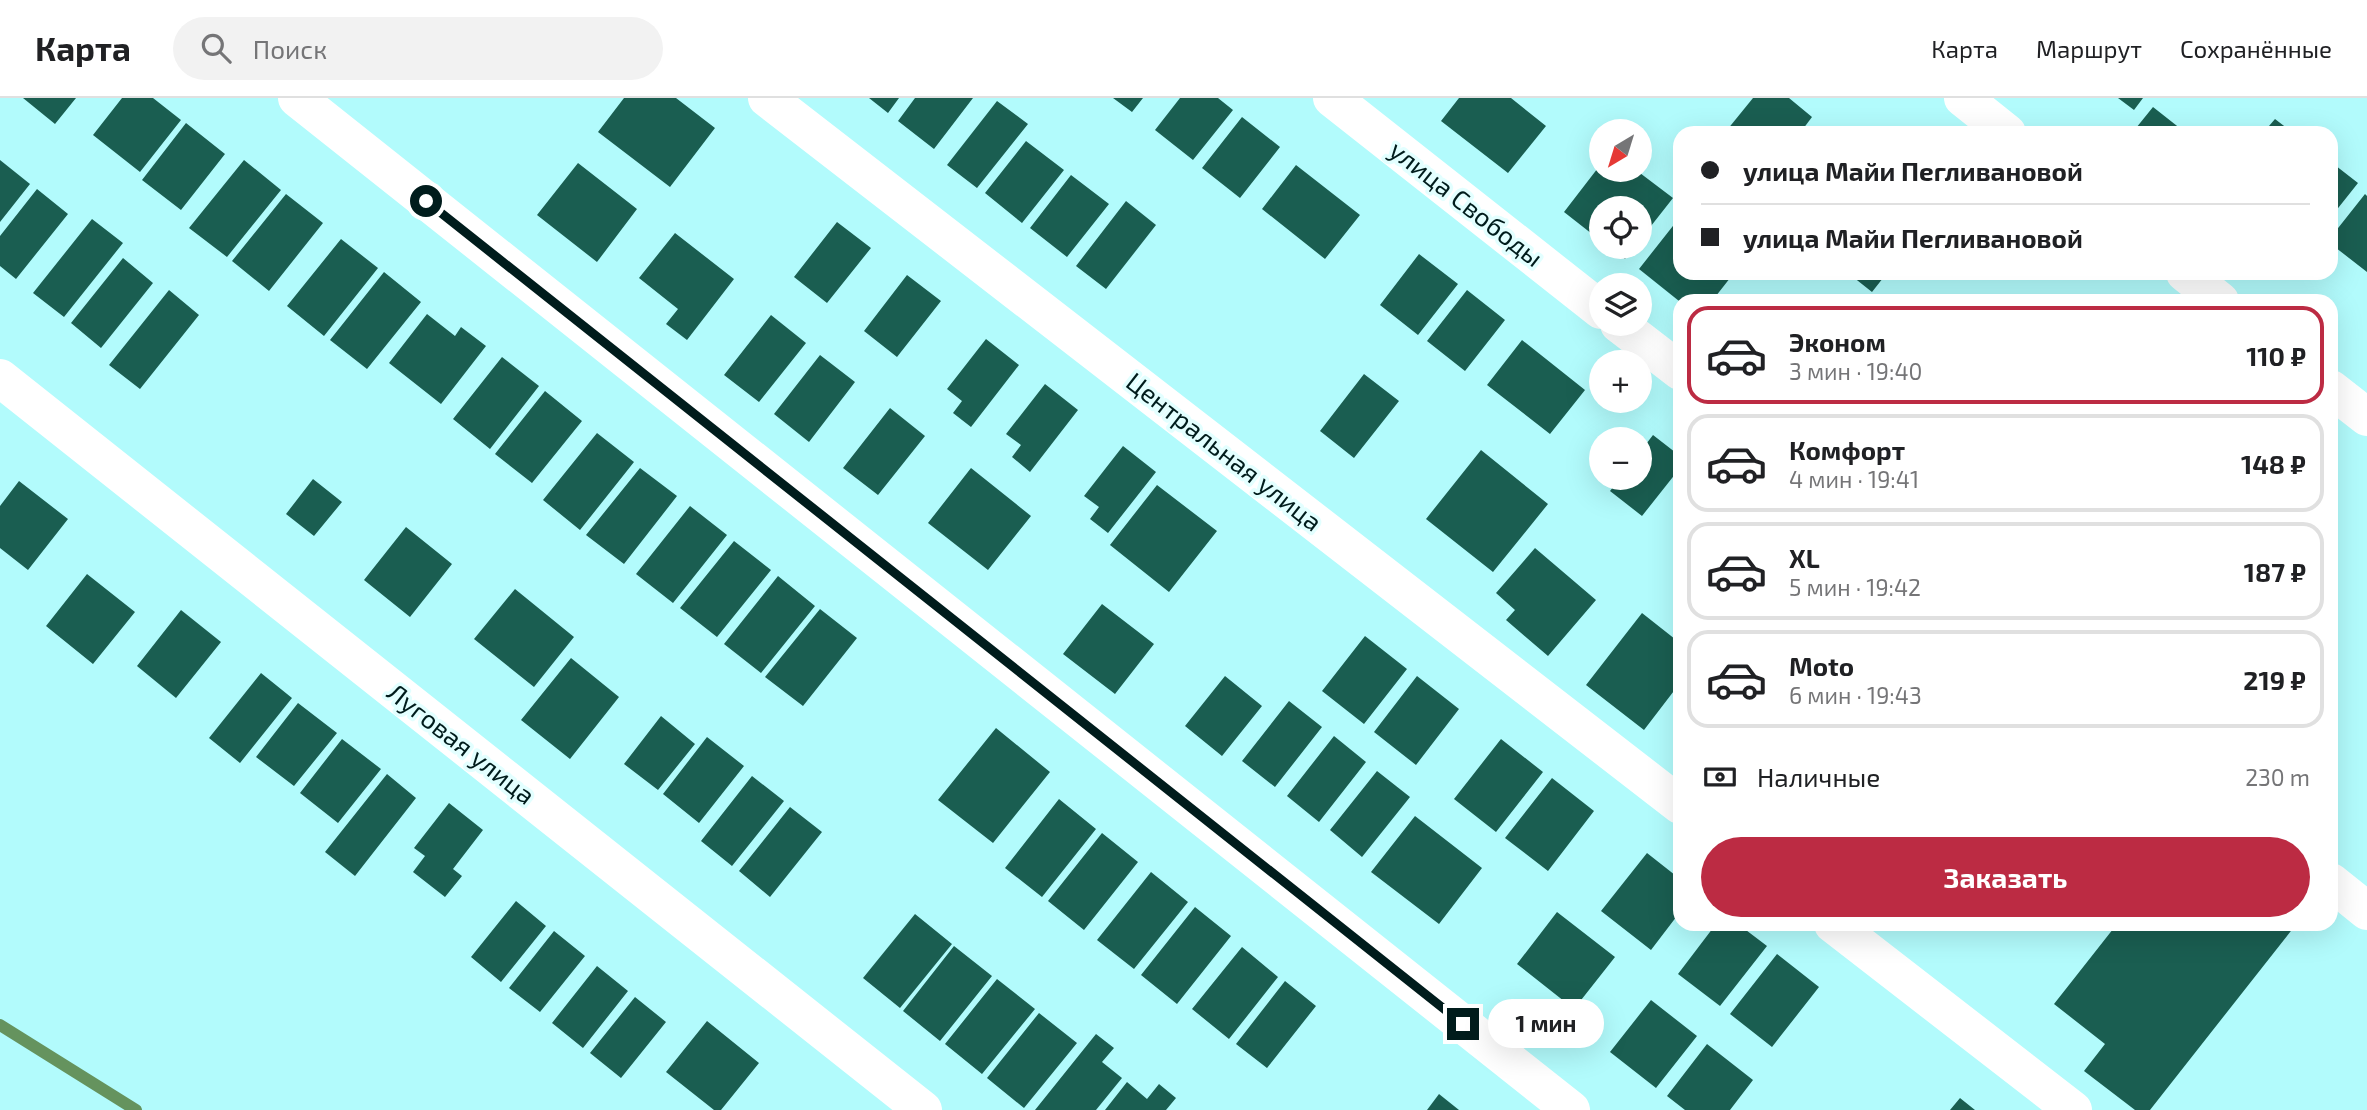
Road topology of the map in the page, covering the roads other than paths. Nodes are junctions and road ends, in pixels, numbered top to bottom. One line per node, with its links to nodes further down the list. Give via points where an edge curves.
1 (297, 98): 19 (street)
2 (767, 98): 14 (street, Центральная улица)
3 (1332, 98): 8 (street, улица Свободы)
4 (1963, 98): 5 (street)
5 (1998, 126)
6 (2194, 280): 7 (street)
7 (2211, 294)
8 (1589, 301)
9 (1635, 336): 10 (street)
10 (1673, 366)
11 (0, 378): 18 (street, Луговая улица)
12 (2338, 394): 13 (street)
13 (2367, 417)
14 (1673, 800)
15 (2338, 888): 16 (street)
16 (2367, 911)
17 (1842, 931): 20 (street)
18 (923, 1110)
19 (1571, 1110)
20 (2073, 1110)

